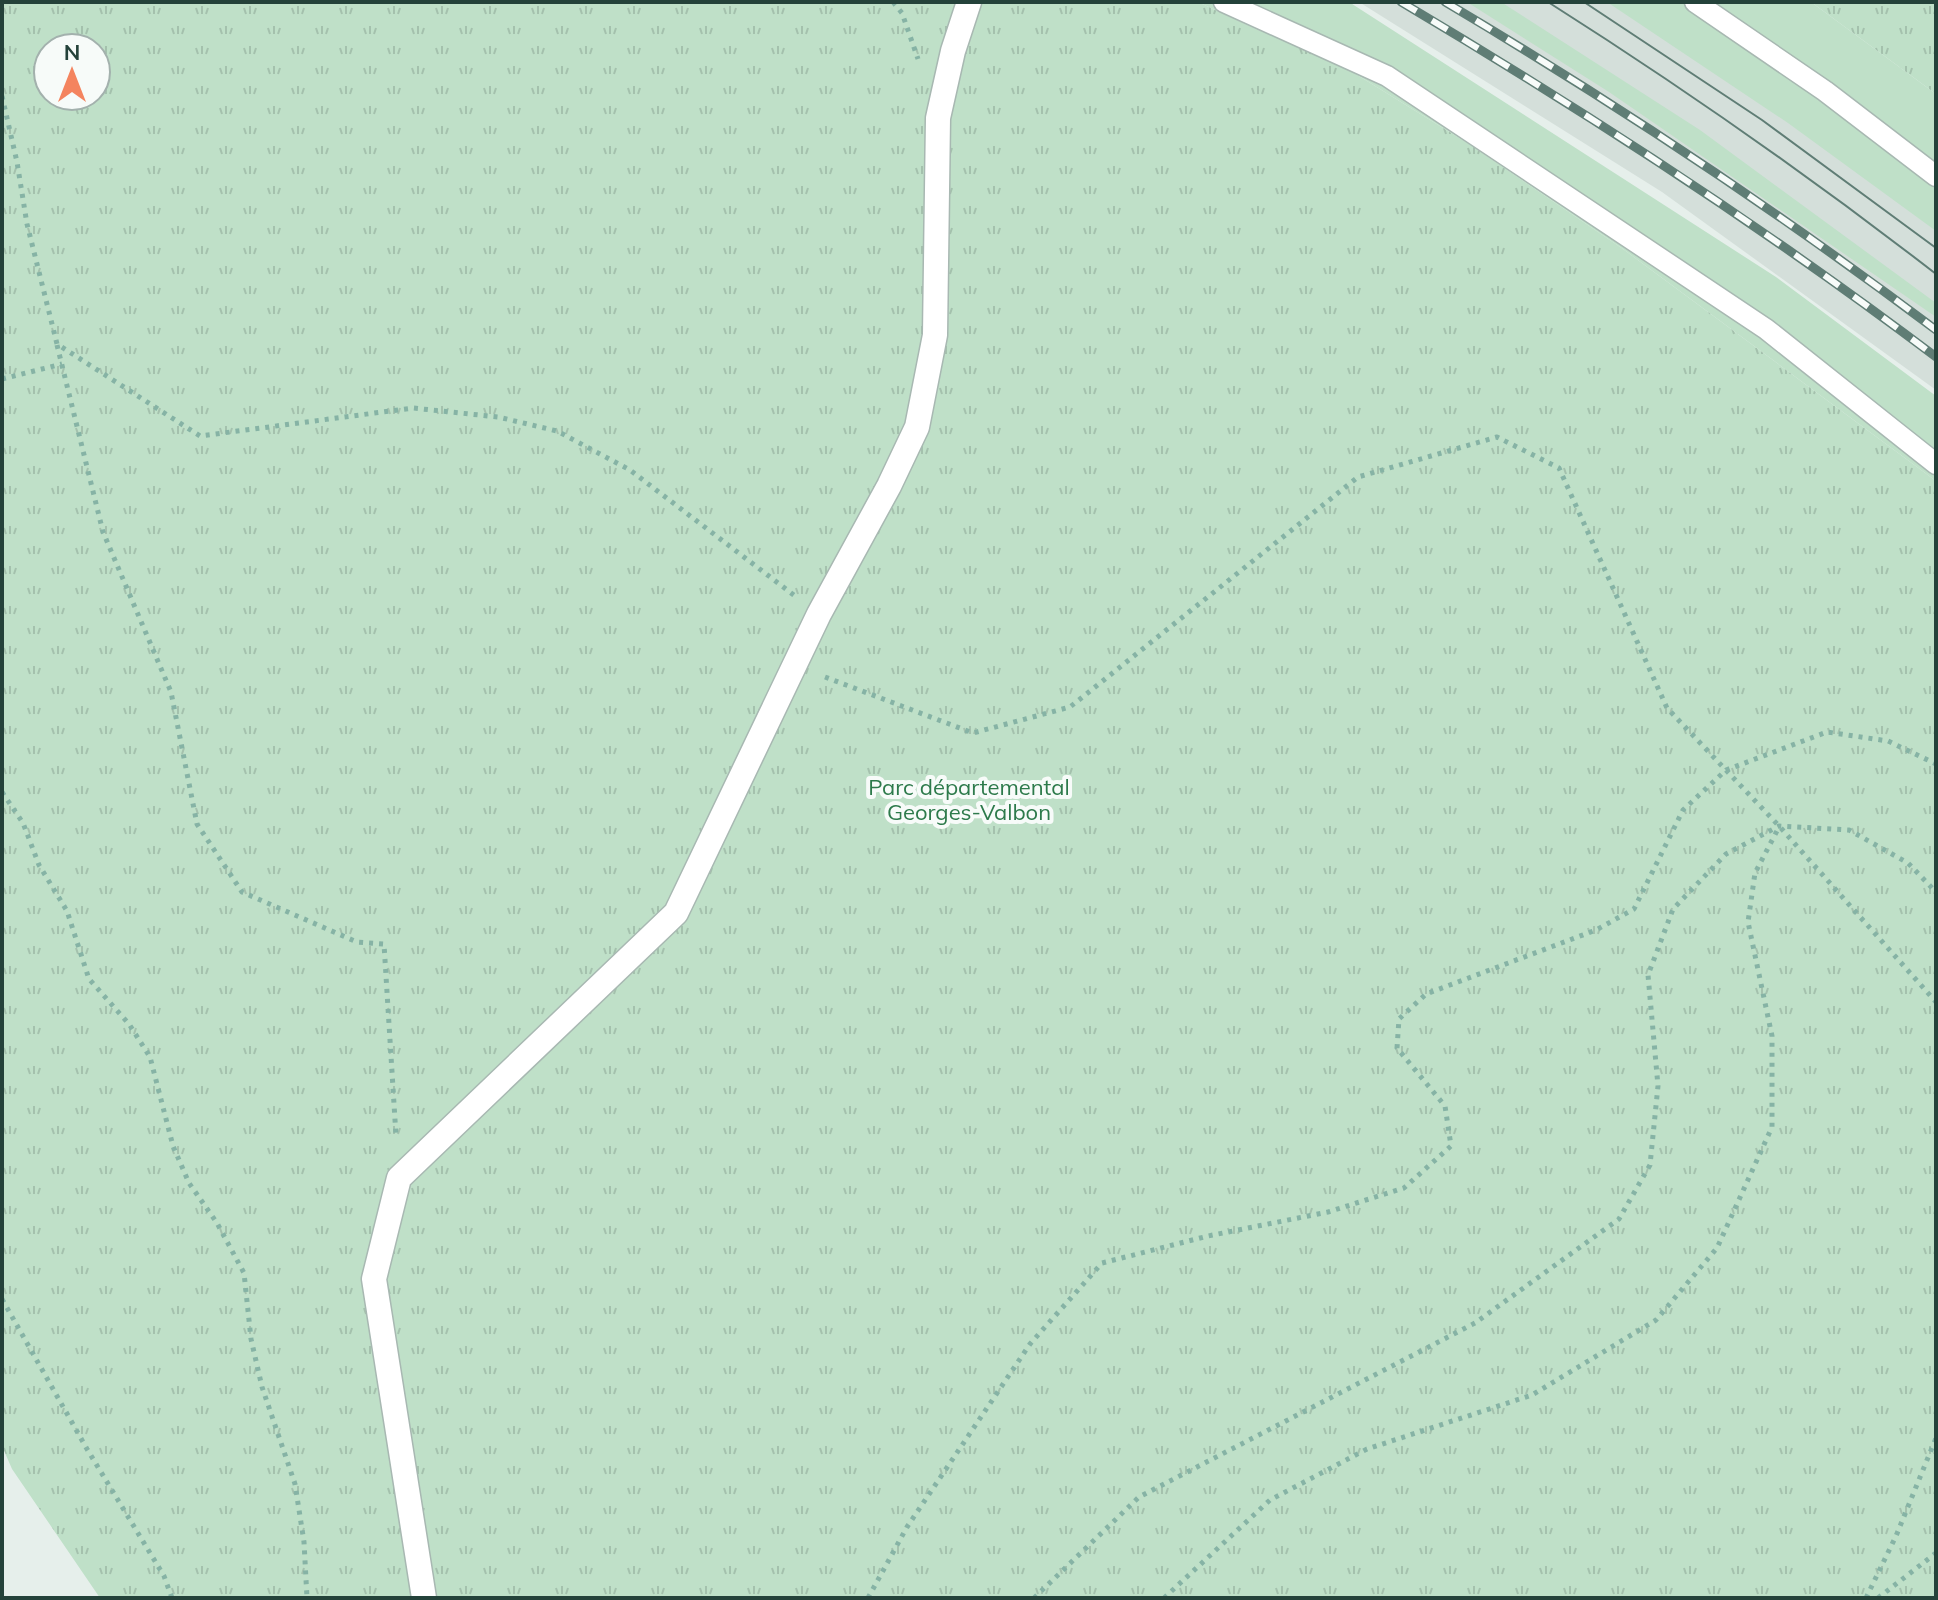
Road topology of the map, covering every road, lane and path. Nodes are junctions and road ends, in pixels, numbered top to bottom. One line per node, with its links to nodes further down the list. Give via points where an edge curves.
1 (969, 2): 10 (street, via 938,118 935,335 917,427)
2 (1224, 2): 9 (lane, via 1387,76 1766,329)
3 (1695, 2): 5 (lane)
4 (2, 96): 6 (path)
5 (1936, 176)
6 (57, 344): 7 (path); 10 (path, via 200,436 413,408 498,417 557,431 630,470)
7 (62, 364): 8 (path); 18 (path, via 103,532 171,692 197,824 242,892 357,942 384,944)
8 (2, 379)
9 (1936, 464)
10 (819, 614): 11 (street)
11 (795, 666): 13 (path, via 973,733 1070,707 1358,477 1497,437 1559,468 1667,708); 18 (street, via 676,913)
12 (1936, 764): 13 (path, via 1888,741 1827,732)
13 (1726, 770): 15 (path); 25 (path, via 1683,810 1634,909 1596,930 1426,994 1399,1019 1397,1048 1445,1106 1451,1146 1404,1188 1328,1212 1102,1263 1030,1344 907,1527)
14 (2, 792): 23 (path, via 67,911 89,979 150,1057 178,1158 244,1273 262,1387 295,1484)
15 (1779, 826): 16 (path, via 1849,830 1908,863); 17 (path); 26 (path, via 1726,854 1673,909 1648,975 1658,1086 1650,1165 1619,1219 1475,1323 1139,1497); 27 (path, via 1755,873 1748,922 1772,1036 1772,1127 1717,1248 1656,1320 1532,1395 1367,1449 1270,1500)
16 (1936, 892)
17 (1936, 1002)
18 (399, 1178): 24 (street, via 374,1279)
19 (2, 1299): 22 (path)
20 (1936, 1438): 28 (path)
21 (1936, 1553): 29 (path)
22 (172, 1598)
23 (307, 1598)
24 (424, 1598)
25 (868, 1598)
26 (1034, 1598)
27 (1164, 1598)
28 (1866, 1598)
29 (1878, 1598)

